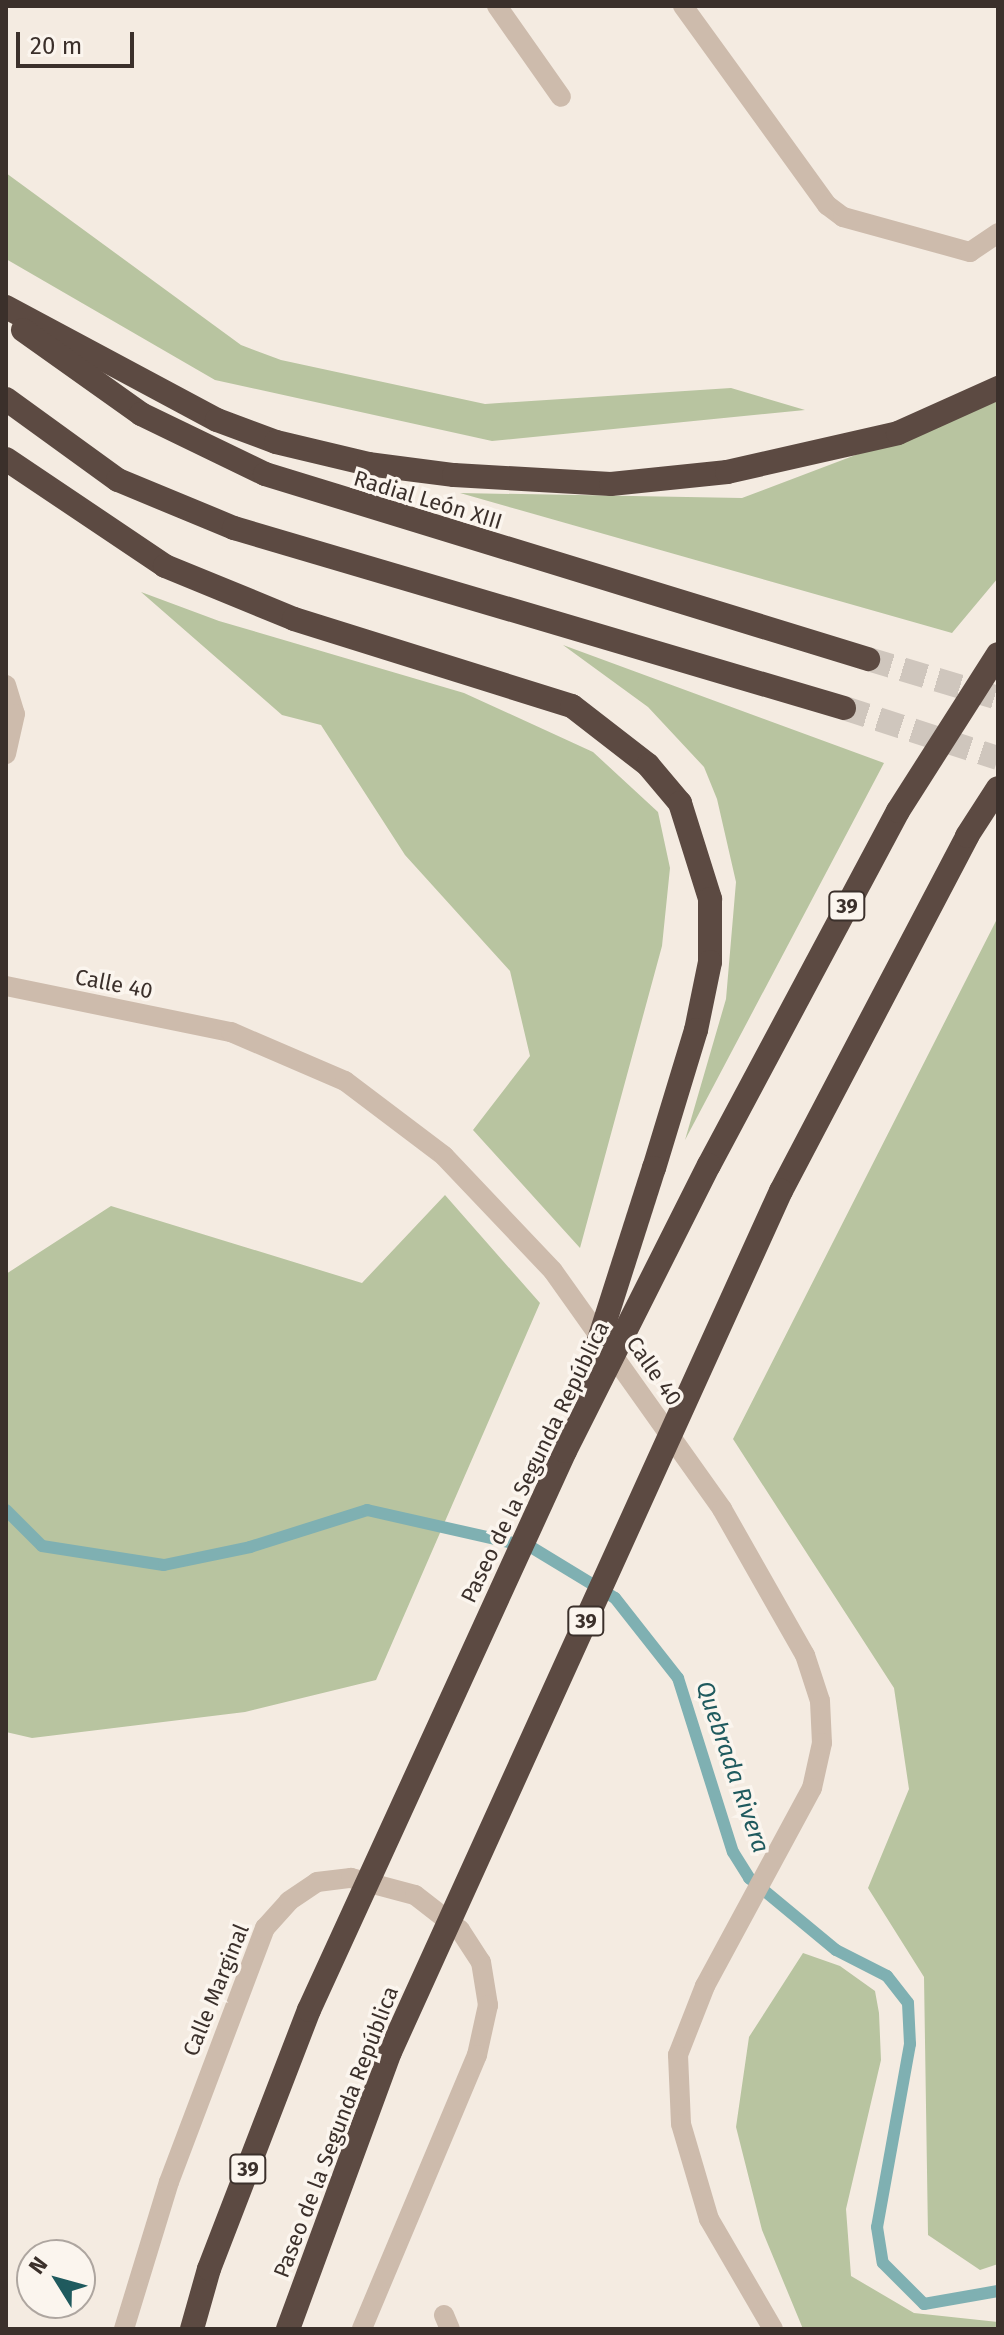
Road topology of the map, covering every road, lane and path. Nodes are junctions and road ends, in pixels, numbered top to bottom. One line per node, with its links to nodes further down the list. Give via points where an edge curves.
1 (497, 6): 3 (street)
2 (683, 6): 4 (street, via 827,205 843,217 970,252)
3 (561, 97)
4 (998, 233)
5 (6, 307): 7 (highway, via 217,420 276,442 368,464 454,475 611,484 727,472 898,433)
6 (6, 318): 11 (highway, Radial León XIII, via 141,414 265,474)
7 (998, 388)
8 (6, 399): 13 (highway, via 118,480 234,528)
9 (6, 459): 17 (highway, bridge, via 165,566 294,619 572,706 648,765 680,803 710,899 707,976 654,1168)
10 (998, 654): 17 (highway, Paseo de la Segunda República / 39, bridge, via 898,811 709,1165)
11 (868, 659)
12 (6, 685): 14 (street, via 15,714)
13 (844, 708)
14 (6, 754)
15 (998, 788): 20 (highway, Paseo de la Segunda República / 39, bridge, via 967,836 781,1191 390,2052)
16 (6, 986): 22 (street, Calle 40, via 231,1032 345,1081 444,1156 553,1271 722,1509 805,1655 820,1701 822,1743 812,1788 705,1986 678,2055 681,2124 709,2219)
17 (565, 1451): 19 (highway, Paseo de la Segunda República / 39, bridge, via 309,2010 209,2269)
18 (124, 2329): 21 (street, Calle Marginal, via 169,2182 265,1928 289,1901 317,1882 351,1878 415,1895 460,1930 481,1962 488,2005 477,2055)
19 (192, 2329)
20 (288, 2329)
21 (362, 2329)
22 (773, 2329)

